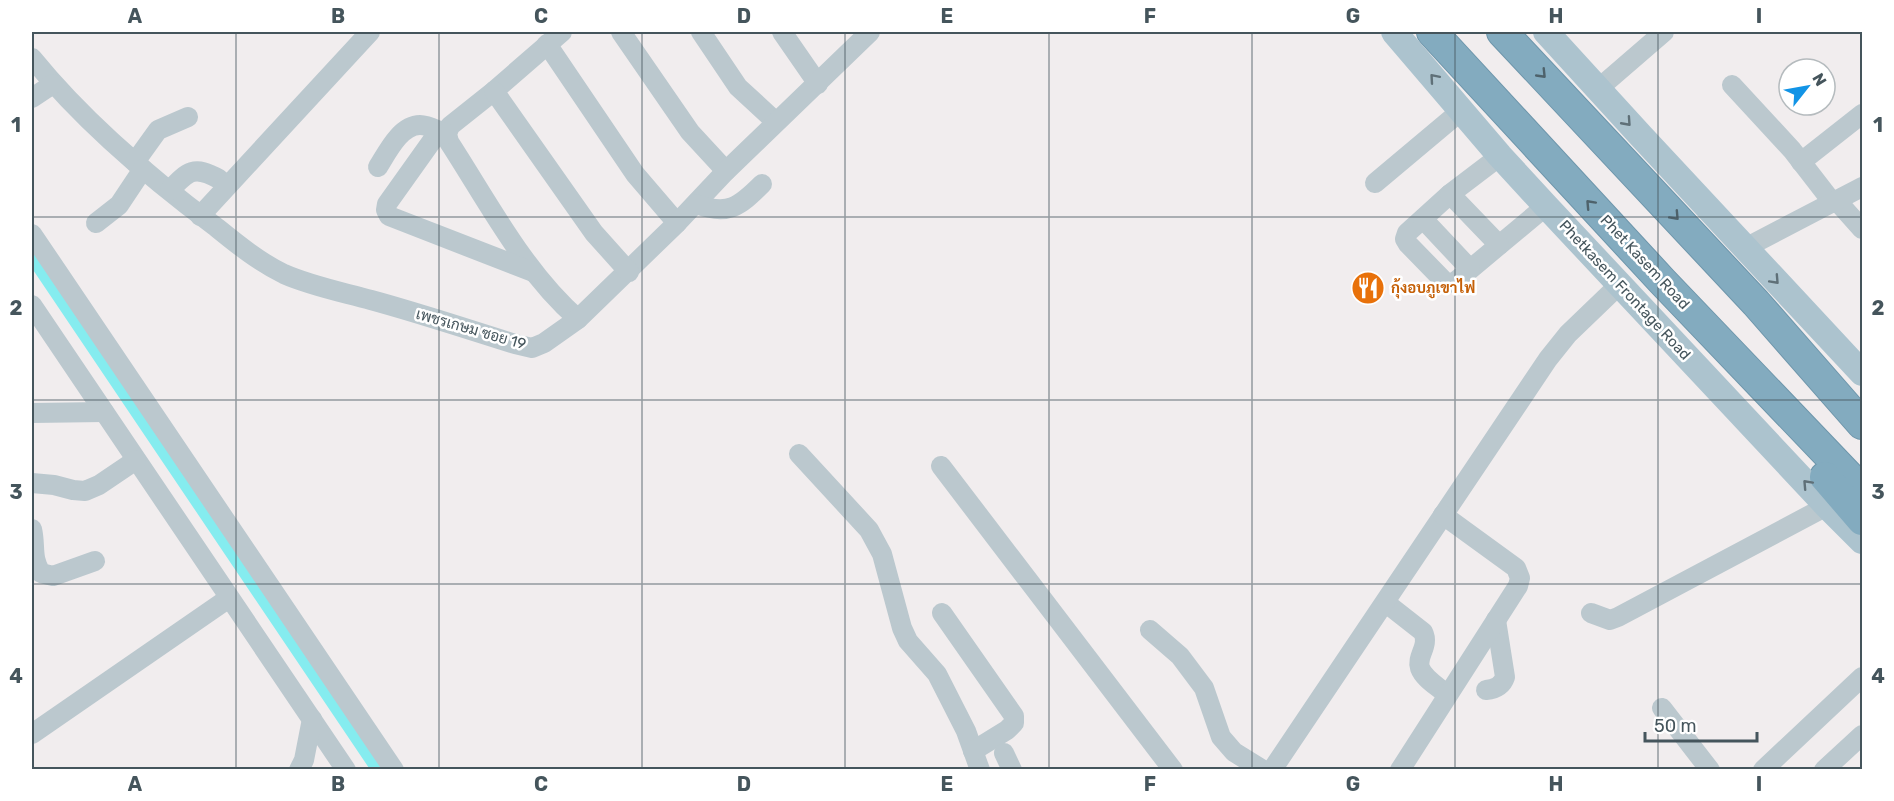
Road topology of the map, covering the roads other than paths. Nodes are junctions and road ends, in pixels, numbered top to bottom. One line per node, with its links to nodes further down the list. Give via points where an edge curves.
1 (370, 32): 38 (street)
2 (621, 32): 28 (street, via 690,132)
3 (701, 32): 22 (street, via 738,87)
4 (782, 32): 14 (street)
5 (870, 32): 14 (street, เพชรเกษม ซอย 19)
6 (1394, 32): 19 (main road, Phetkasem Frontage Road, one-way to 6)
7 (1432, 32): 52 (highway, Phet Kasem Road, one-way to 7)
8 (1502, 32): 44 (highway, one-way to 44)
9 (1546, 32): 16 (main road)
10 (1663, 32): 16 (street)
11 (554, 38): 17 (street); 41 (street, via 639,180)
12 (33, 64): 13 (street, เพชรเกษม ซอย 19)
13 (53, 84): 18 (street); 26 (street, เพชรเกษม ซอย 19)
14 (818, 84): 22 (street, เพชรเกษม ซอย 19)
15 (1732, 85): 25 (street)
16 (1598, 89): 46 (main road, one-way to 46)
17 (494, 91): 23 (street); 49 (street, via 594,233)
18 (32, 98)
19 (1462, 110): 24 (main road, Phetkasem Frontage Road); 30 (street)
20 (1863, 114): 25 (street)
21 (188, 117): 26 (street, via 158,130)
22 (776, 123): 28 (street, เพชรเกษม ซอย 19)
23 (443, 132): 27 (street, via 426,126 411,127 398,138); 48 (street); 48 (street, via 387,204 389,216)
24 (1500, 156): 34 (street); 37 (main road, Phetkasem Frontage Road)
25 (1802, 162): 35 (street)
26 (139, 165): 33 (street, เพชรเกษม ซอย 19); 40 (street, via 119,205)
27 (378, 167)
28 (726, 171): 36 (street, เพชรเกษม ซอย 19)
29 (219, 179): 33 (street, via 204,171 193,171)
30 (1375, 183)
31 (762, 184): 36 (street, via 734,207 713,210)
32 (1863, 187): 35 (street)
33 (170, 190): 38 (street, เพชรเกษม ซอย 19)
34 (1450, 194): 39 (street); 45 (street)
35 (1835, 202): 42 (street); 46 (street)
36 (696, 204): 41 (street, เพชรเกษม ซอย 19)
37 (1546, 206): 45 (street); 50 (main road, Phetkasem Frontage Road)
38 (200, 216): 53 (street, เพชรเกษม ซอย 19, via 283,273 515,344 532,348)
39 (1422, 219): 47 (street); 47 (street, via 1407,233 1408,244 1446,283 1455,282)
40 (96, 223)
41 (677, 224): 49 (street, เพชรเกษม ซอย 19)
42 (1863, 229)
43 (32, 234): 86 (street)
44 (1699, 242): 55 (highway); 58 (highway)
45 (1499, 245): 47 (street)
46 (1745, 248): 54 (main road, one-way to 54)
47 (1470, 269)
48 (533, 272): 53 (street)
49 (629, 272): 53 (street, เพชรเกษม ซอย 19)
50 (1620, 284): 64 (main road, Phetkasem Frontage Road, one-way to 50); 65 (street, via 1548,359)
51 (32, 304): 56 (street)
52 (1692, 312): 63 (highway, Phet Kasem Road); 66 (highway)
53 (578, 319)
54 (1863, 374)
55 (1863, 393)
56 (104, 412): 57 (street); 60 (street)
57 (32, 413)
58 (1863, 424)
59 (799, 454): 83 (street, via 869,530 882,554 902,628 937,674)
60 (136, 460): 62 (street, via 85,491); 70 (street)
61 (941, 466): 88 (street)
62 (33, 485)
63 (1863, 489)
64 (1827, 506): 68 (main road, Phetkasem Frontage Road); 72 (street, via 1618,617 1610,620)
65 (1443, 515): 71 (street); 74 (street, via 1519,573 1518,586)
66 (1863, 520)
67 (32, 529): 69 (street, via 34,562 41,573 53,576)
68 (1863, 541)
69 (95, 561)
70 (229, 598): 80 (street); 81 (street)
71 (1386, 603): 78 (street, via 1423,632 1426,637 1420,667); 90 (street)
72 (1591, 613)
73 (942, 614): 83 (street, via 1014,716 1014,723 1006,730)
74 (1496, 620): 77 (street, via 1505,677 1497,687); 78 (street)
75 (1150, 630): 89 (street, via 1180,656 1204,688 1221,737 1234,752)
76 (1863, 677): 93 (street)
77 (1486, 690)
78 (1447, 695): 91 (street)
79 (1662, 708): 92 (street)
80 (312, 719): 84 (street); 85 (street)
81 (32, 732)
82 (1863, 735): 94 (street)
83 (973, 751): 87 (street)
84 (301, 769)
85 (346, 770)
86 (394, 770)
87 (980, 770)
88 (1173, 770)
89 (1263, 770)
90 (1272, 770)
91 (1400, 770)
92 (1710, 770)
93 (1762, 770)
94 (1824, 770)

